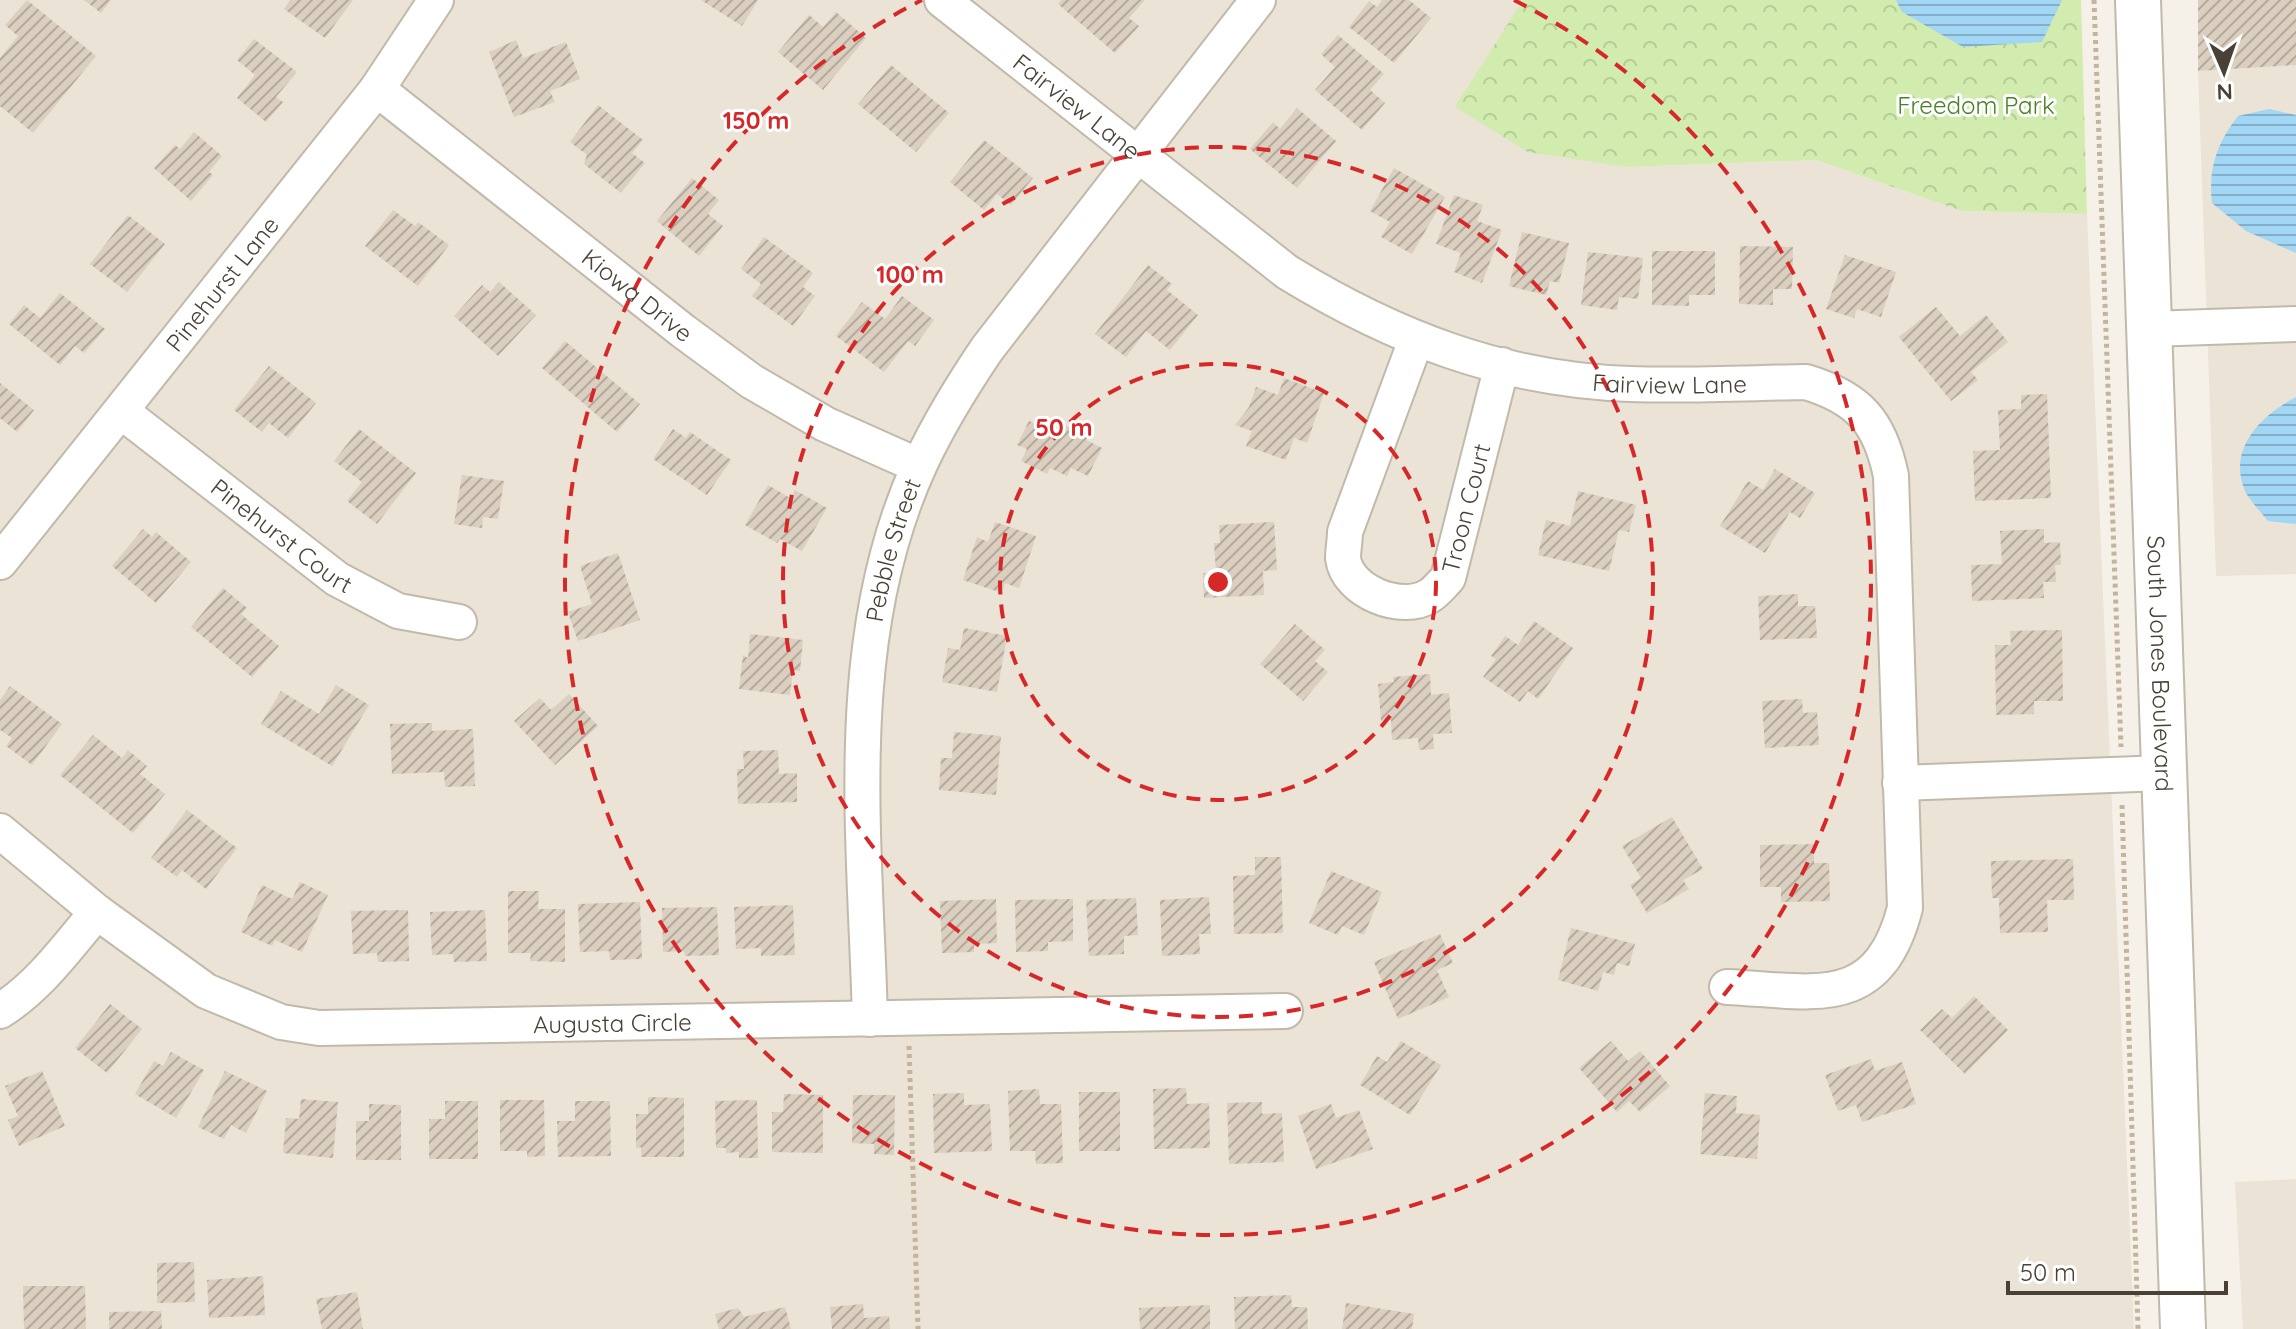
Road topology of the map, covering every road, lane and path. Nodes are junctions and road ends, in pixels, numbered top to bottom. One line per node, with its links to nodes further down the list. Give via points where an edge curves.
1 (436, 0): 6 (street, Pinehurst Lane)
2 (942, 0): 7 (street, Fairview Lane)
3 (1258, 0): 7 (street, Pebble Street)
4 (2094, 0): 17 (path)
5 (2138, 0): 9 (street, South Jones Boulevard)
6 (377, 89): 12 (street, Pinehurst Lane); 13 (street, Kiowa Drive, via 751,381 825,424)
7 (1138, 154): 10 (street, Fairview Lane, via 1287,272); 13 (street, Pebble Street, via 987,349 948,408)
8 (2296, 324): 9 (street)
9 (2150, 329): 16 (street, South Jones Boulevard)
10 (1416, 340): 11 (street, Fairview Lane); 11 (street, Troon Court, via 1345,532 1343,559 1354,581 1373,596 1401,601 1428,597 1448,578)
11 (1502, 365): 18 (street, Fairview Lane, via 1628,384 1806,382 1857,406 1874,426 1891,476)
12 (122, 412): 14 (street, Pinehurst Lane); 15 (street, Pinehurst Court, via 337,579 398,611)
13 (919, 466): 25 (street, Pebble Street, via 879,591 864,699)
14 (0, 562)
15 (459, 622)
16 (2164, 773): 17 (street); 28 (street, South Jones Boulevard)
17 (2121, 776): 18 (street); 27 (path)
18 (1900, 783): 21 (street, Fairview Lane, via 1905,908 1898,937 1884,959 1866,977 1818,992)
19 (0, 831): 20 (street, Augusta Circle)
20 (97, 912): 22 (street, via 39,981); 25 (street, Augusta Circle, via 206,991 281,1022 319,1028)
21 (1727, 987)
22 (0, 1011)
23 (1285, 1011): 24 (street, Augusta Circle)
24 (909, 1018): 25 (street, Augusta Circle); 26 (path)
25 (870, 1019)
26 (918, 1329)
27 (2138, 1329)
28 (2183, 1329)

